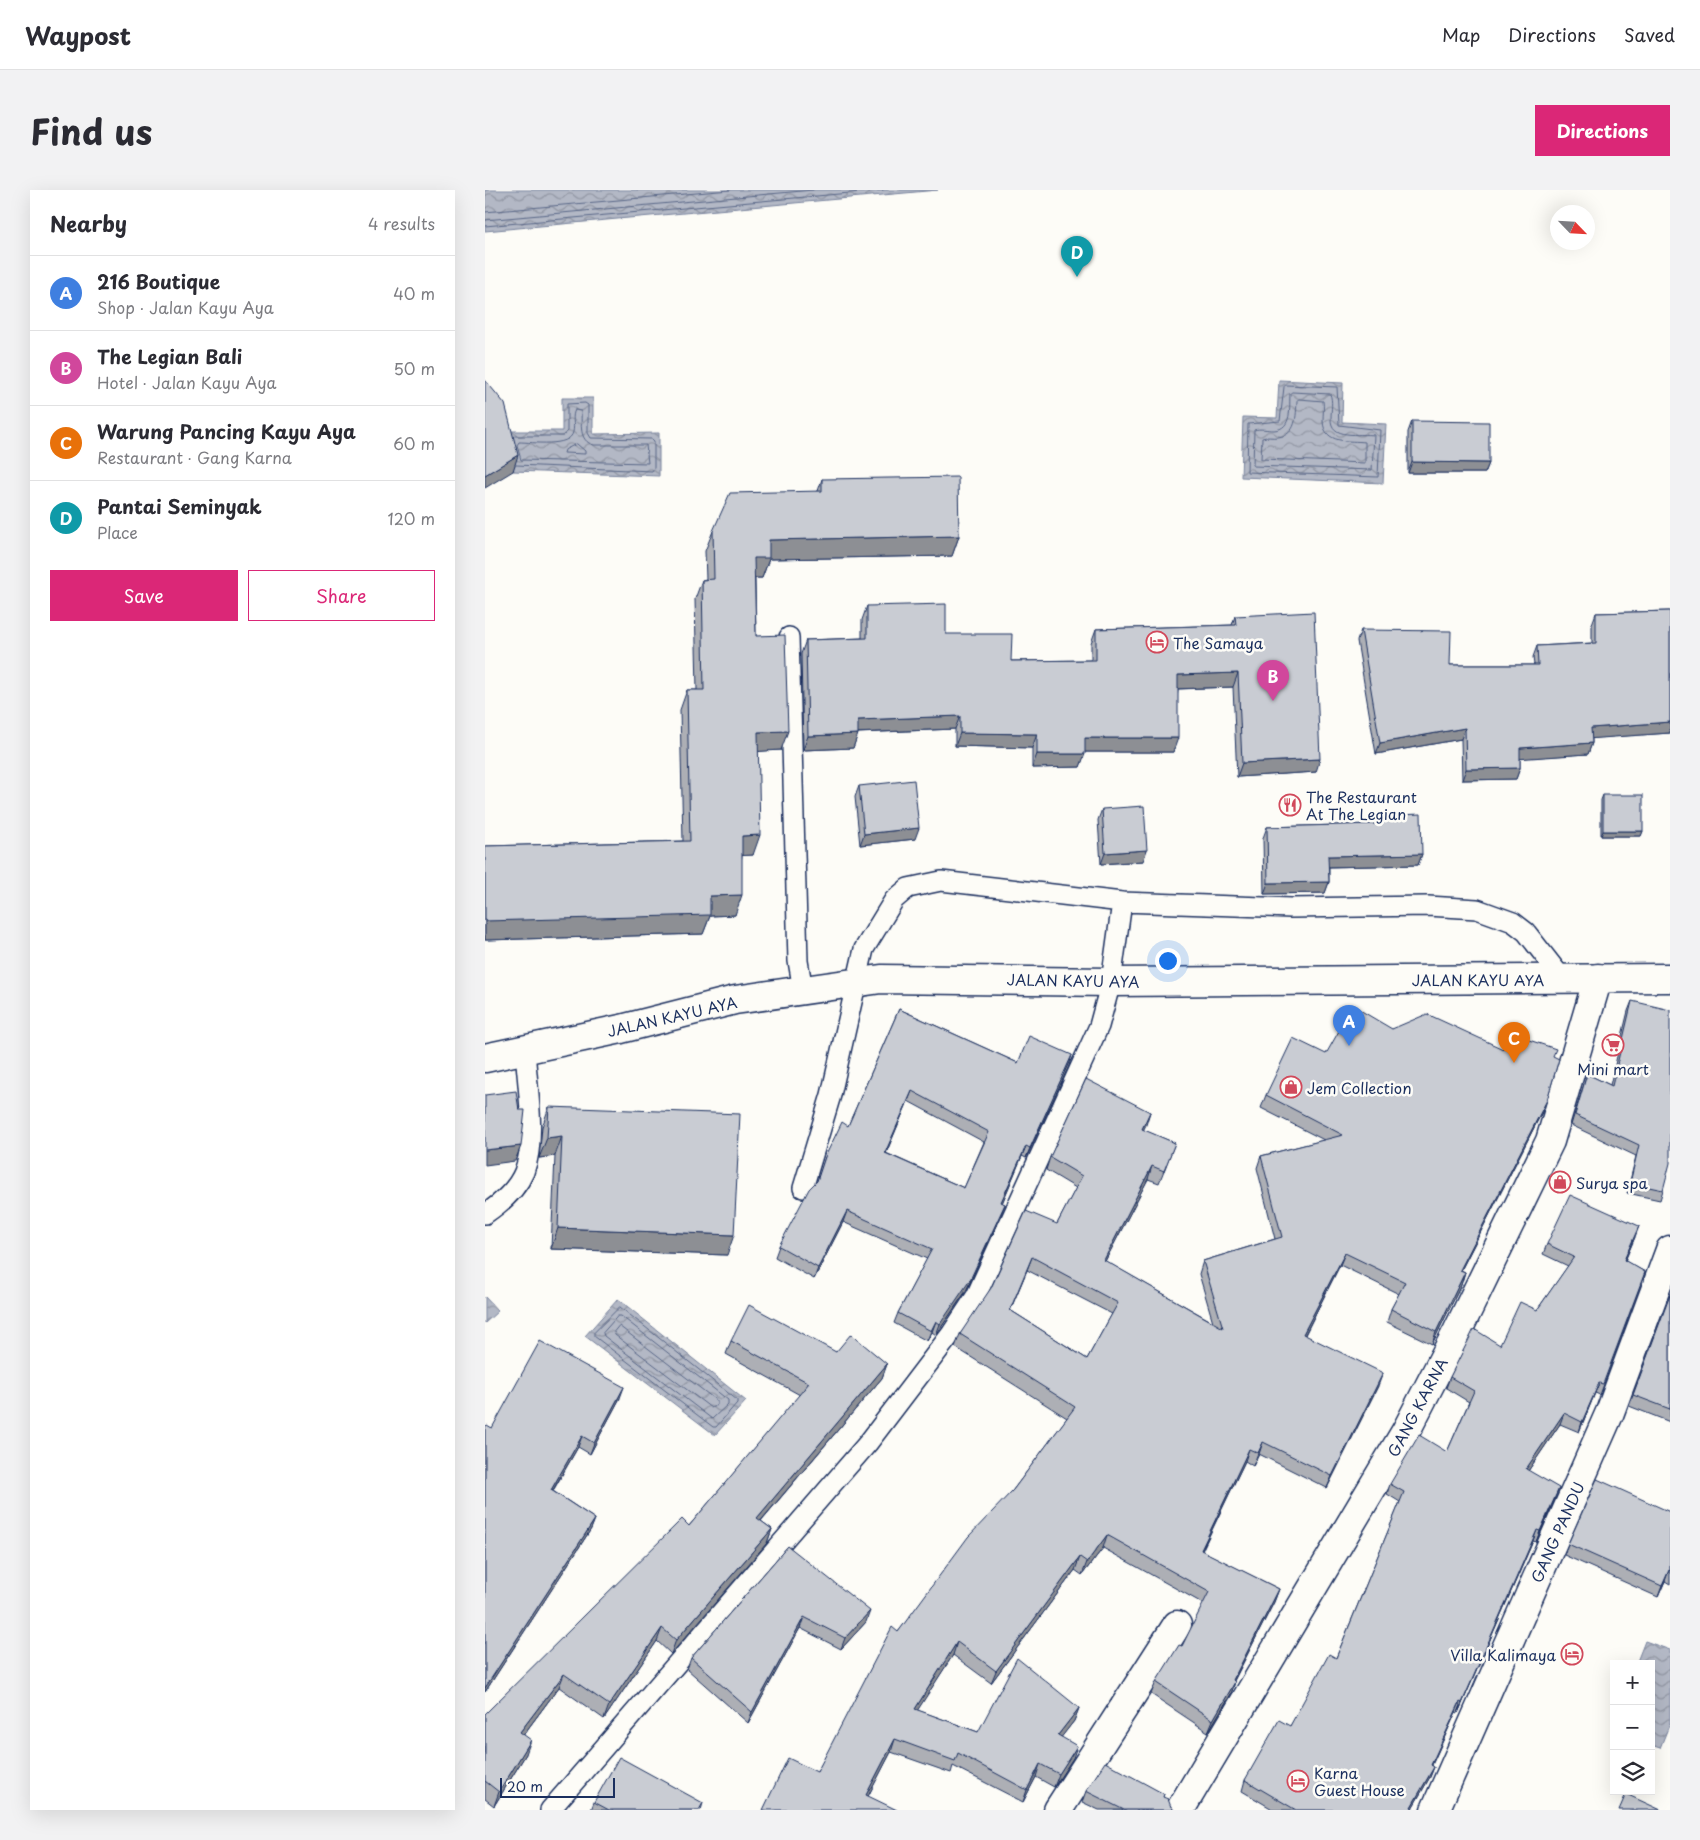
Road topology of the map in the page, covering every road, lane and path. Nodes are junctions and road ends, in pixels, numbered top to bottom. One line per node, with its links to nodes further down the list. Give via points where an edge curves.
1 (789, 637): 8 (lane, via 798,961)
2 (1122, 902): 3 (lane, via 1291,908 1428,906 1477,909 1513,922 1526,932); 6 (lane, via 941,881 908,888 894,900 864,949); 7 (lane)
3 (1562, 978): 4 (street, JALAN KAYU AYA); 7 (street, JALAN KAYU AYA)
4 (1597, 978): 5 (street, JALAN KAYU AYA); 17 (street, GANG KARNA, via 1550,1141 1457,1332 1406,1431)
5 (1670, 978)
6 (855, 982): 7 (street, JALAN KAYU AYA, via 991,979); 8 (street, JALAN KAYU AYA); 11 (lane, via 831,1095)
7 (1111, 982): 15 (lane, via 1099,1026 976,1296 951,1334 868,1443)
8 (803, 990): 9 (street, JALAN KAYU AYA, via 735,1000)
9 (525, 1050): 10 (street, JALAN KAYU AYA); 12 (lane, via 531,1147 523,1174 503,1202)
10 (485, 1058)
11 (803, 1188)
12 (485, 1214)
13 (1670, 1250): 18 (street, GANG PANDU, via 1610,1412)
14 (1177, 1625): 16 (street)
15 (550, 1810)
16 (1058, 1810)
17 (1180, 1810)
18 (1435, 1810)

